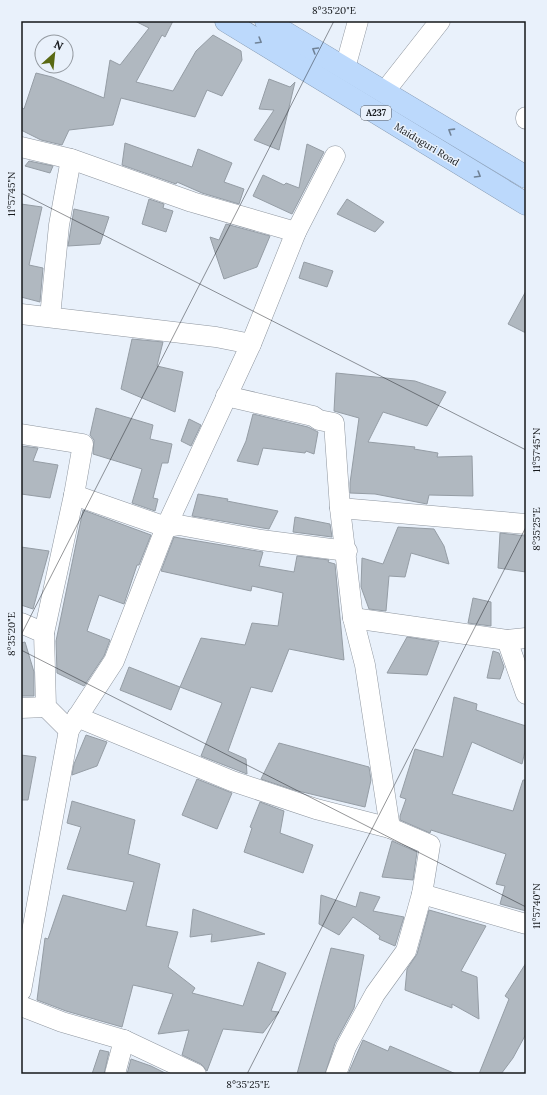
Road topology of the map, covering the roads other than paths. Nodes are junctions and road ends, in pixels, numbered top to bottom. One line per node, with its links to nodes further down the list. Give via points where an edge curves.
1 (226, 21): 11 (highway, Maiduguri Road / A237, one-way to 11)
2 (266, 21): 5 (highway, A237, one-way to 2)
3 (358, 21): 5 (street)
4 (440, 21): 6 (street)
5 (345, 68): 6 (highway, A237)
6 (385, 90): 10 (highway, A237, one-way to 6)
7 (21, 147): 9 (street)
8 (335, 156): 12 (street)
9 (71, 159): 12 (street, via 192,202); 14 (street, via 59,225)
10 (526, 177)
11 (526, 204)
12 (296, 232): 15 (street)
13 (21, 314): 14 (street)
14 (50, 317): 15 (street, via 216,337)
15 (251, 344): 16 (street)
16 (226, 396): 19 (street, via 334,422); 21 (street)
17 (21, 434): 18 (street, via 83,444)
18 (74, 494): 21 (street); 25 (street)
19 (340, 508): 20 (street); 22 (street)
20 (526, 524)
21 (166, 527): 22 (street, via 179,525 261,540); 30 (street, via 114,661)
22 (347, 551): 23 (street)
23 (354, 618): 26 (street); 31 (street, via 365,664)
24 (21, 623): 25 (street)
25 (44, 633): 28 (street)
26 (516, 639): 27 (street)
27 (526, 694)
28 (46, 706): 29 (street); 30 (street)
29 (21, 708)
30 (73, 723): 31 (street, via 316,809); 34 (street)
31 (390, 828): 32 (street, via 430,845)
32 (422, 894): 33 (street); 39 (street, via 406,951 375,994 346,1047)
33 (526, 924)
34 (21, 991)
35 (21, 1006): 36 (street, via 62,1022)
36 (124, 1040): 37 (street); 38 (street)
37 (116, 1074)
38 (196, 1074)
39 (336, 1074)

